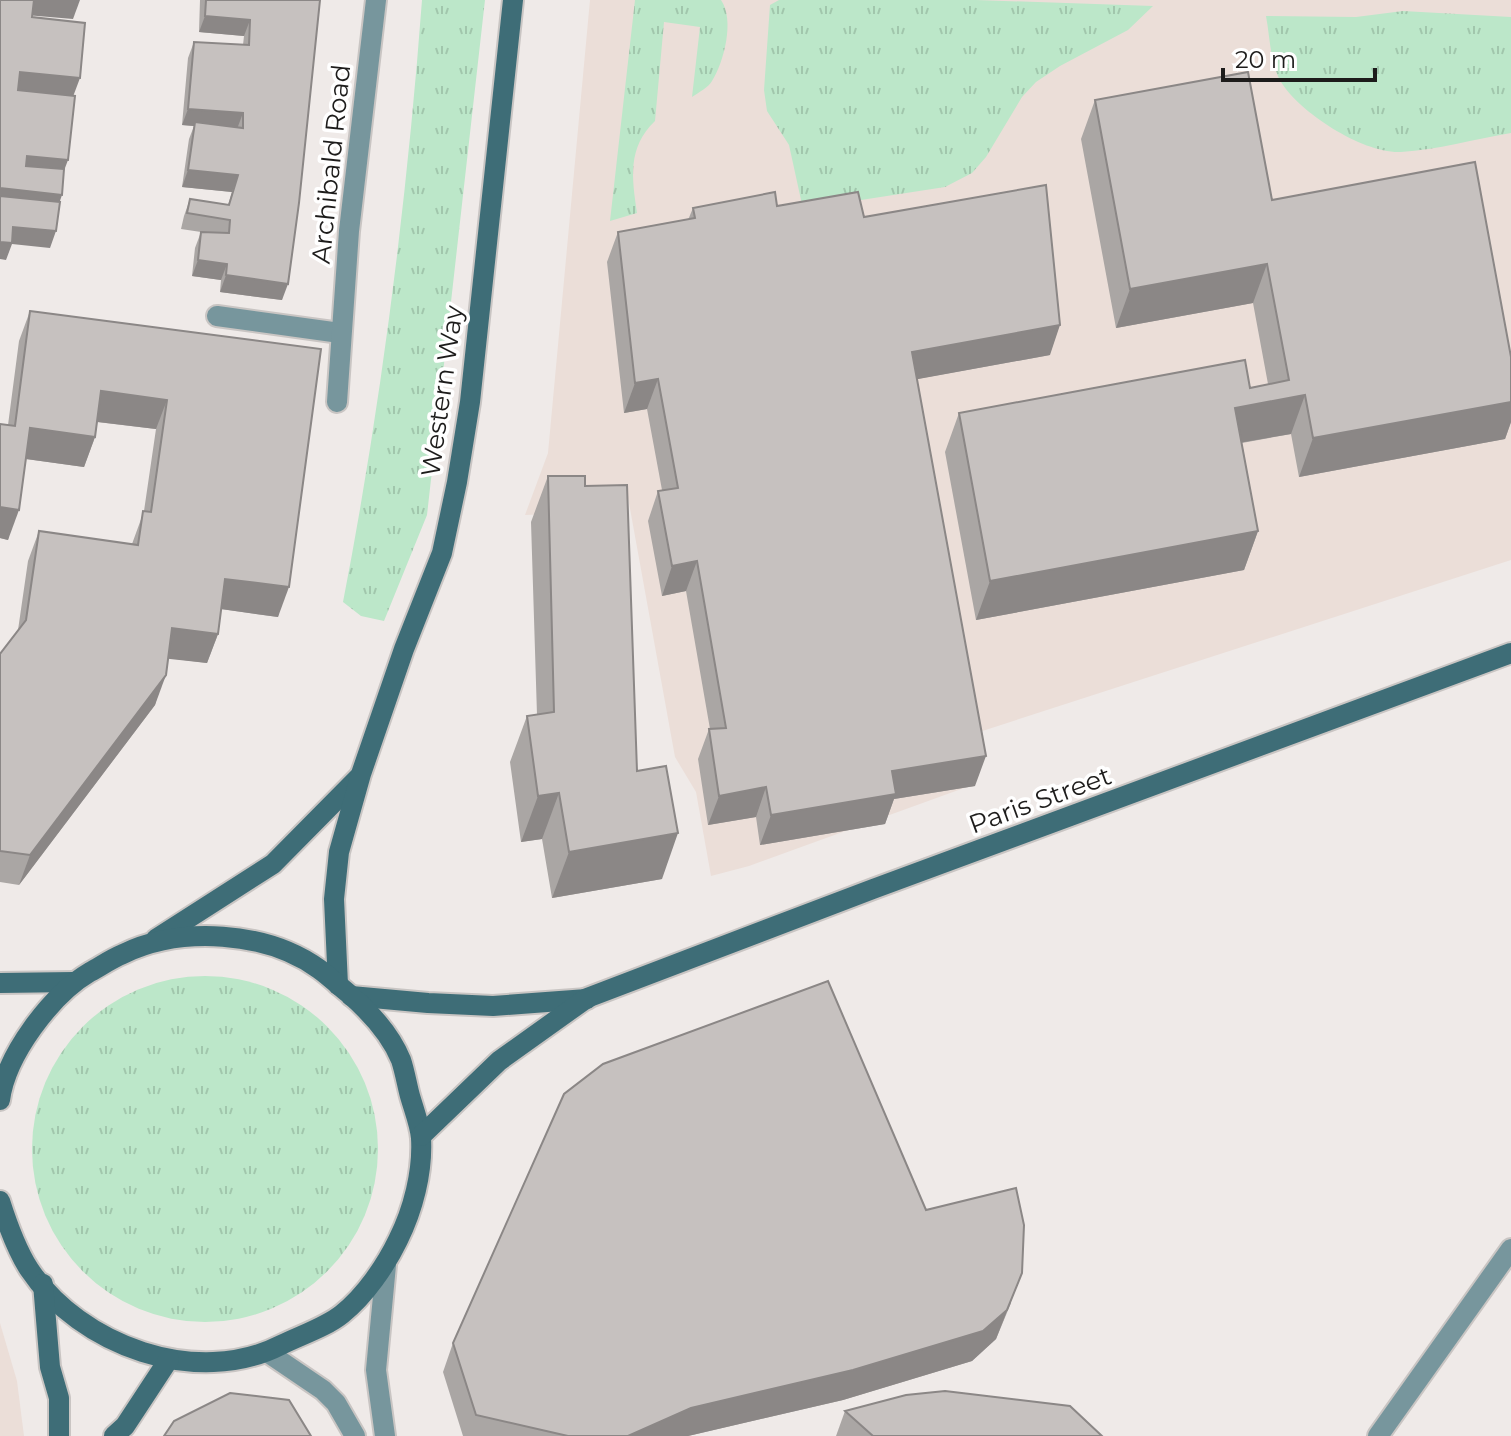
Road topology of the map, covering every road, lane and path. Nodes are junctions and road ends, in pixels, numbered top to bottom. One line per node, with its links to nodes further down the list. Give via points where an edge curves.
1 (376, 0): 4 (street, Archibald Road)
2 (513, 0): 7 (main road, Western Way, via 457,482 442,553)
3 (217, 316): 4 (street)
4 (340, 333): 5 (street, Archibald Road)
5 (337, 402)
6 (1511, 653): 12 (main road, Paris Street)
7 (361, 774): 8 (main road, Western Way, via 273,864); 11 (main road, Western Way, via 339,852 334,899)
8 (146, 946): 9 (main road); 11 (main road, via 222,936 272,946 317,967)
9 (74, 982): 10 (main road); 13 (main road, via 32,1026)
10 (0, 983)
11 (345, 990): 12 (main road, Paris Street, via 428,1003 493,1006); 14 (main road, via 372,1014 400,1059)
12 (587, 998): 14 (main road, Paris Street, via 499,1061)
13 (0, 1100)
14 (421, 1136): 17 (main road, via 410,1216)
15 (0, 1201): 18 (main road, via 30,1269)
16 (1511, 1249): 25 (street)
17 (386, 1265): 19 (main road, via 342,1314); 24 (street, via 376,1370)
18 (43, 1284): 20 (main road, via 65,1309 113,1341); 21 (main road)
19 (267, 1352): 20 (main road, via 228,1361); 23 (street, via 323,1390)
20 (169, 1359): 22 (main road)
21 (59, 1436)
22 (114, 1436)
23 (355, 1436)
24 (385, 1436)
25 (1378, 1436)

